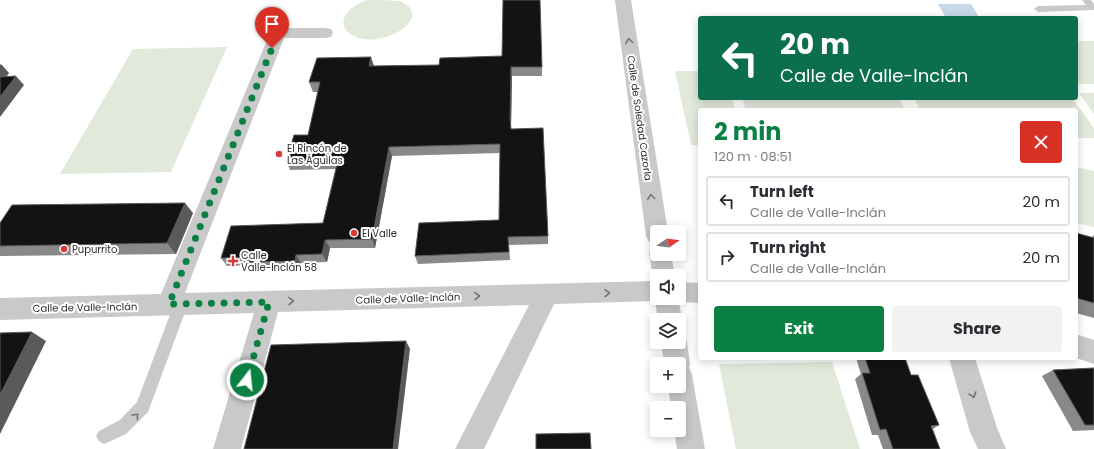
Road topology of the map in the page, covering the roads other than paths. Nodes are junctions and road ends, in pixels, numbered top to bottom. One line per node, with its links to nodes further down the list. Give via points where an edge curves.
1 (623, 0): 5 (street, Calle de Soledad Cazorla, one-way to 1)
2 (1086, 0): 3 (lane, via 1093,8)
3 (1038, 9)
4 (325, 34): 11 (street, via 278,33)
5 (655, 225)
6 (650, 291): 9 (street, Calle de Valle-Inclán, one-way to 6)
7 (686, 292): 8 (street)
8 (698, 293)
9 (547, 294): 10 (street, Calle de Valle-Inclán, one-way to 9); 19 (street)
10 (269, 302): 11 (street, Calle de Valle-Inclán); 18 (street)
11 (175, 304): 12 (street, Calle de Valle-Inclán); 17 (lane, one-way to 11, via 124,427 143,407)
12 (0, 309)
13 (1078, 347): 14 (street)
14 (1094, 352)
15 (963, 360): 21 (street, one-way to 21, via 984,432)
16 (682, 393): 20 (street)
17 (104, 436)
18 (227, 449)
19 (469, 449)
20 (691, 449)
21 (992, 449)

